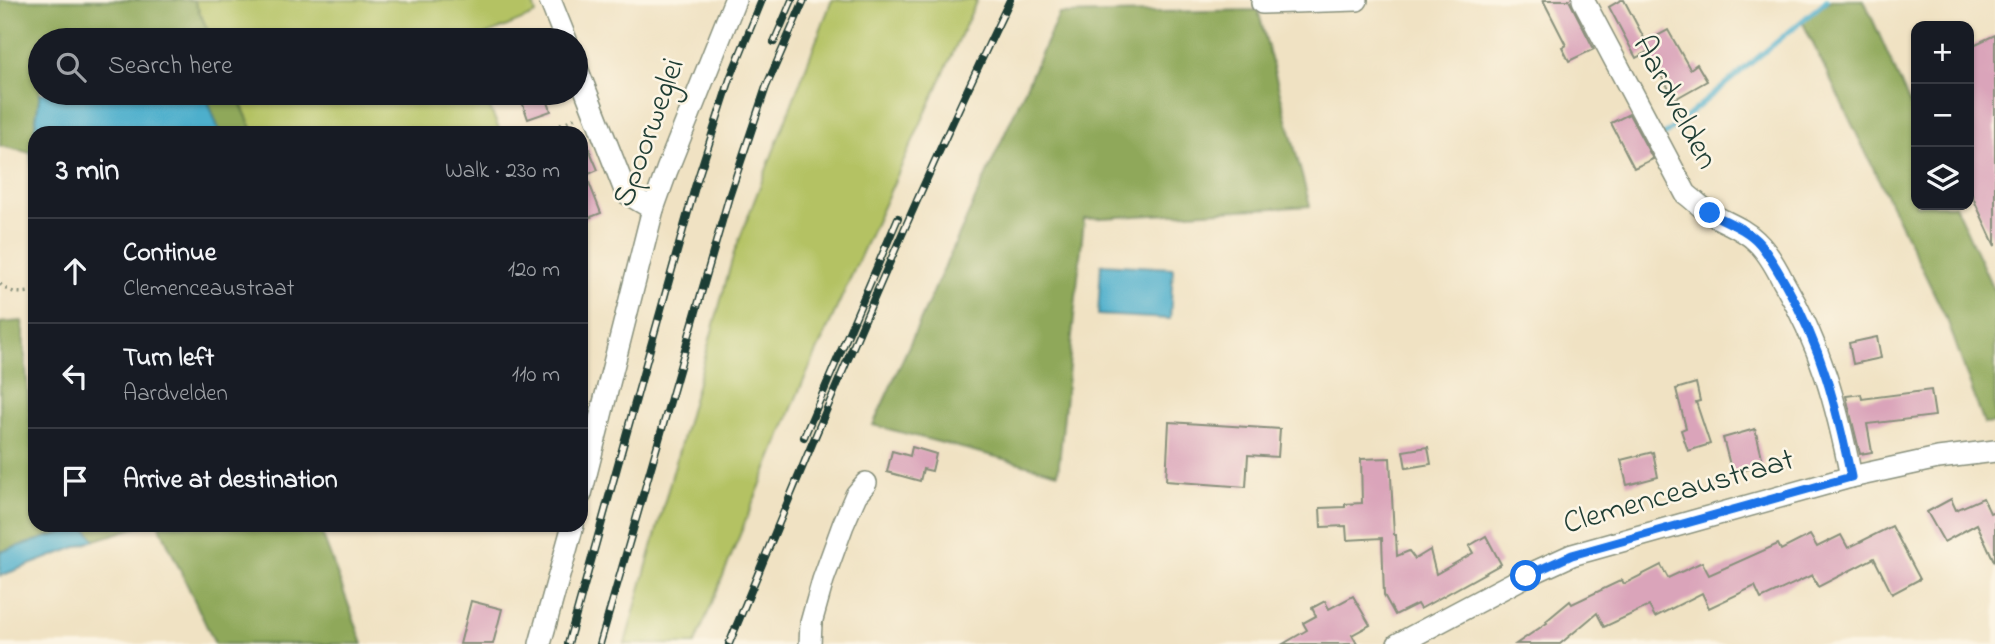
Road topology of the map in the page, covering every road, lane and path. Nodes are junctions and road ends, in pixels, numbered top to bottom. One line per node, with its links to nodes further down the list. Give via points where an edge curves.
1 (550, 0): 6 (street)
2 (735, 0): 10 (street, Spoorweglei)
3 (1357, 0): 5 (street)
4 (1583, 0): 15 (street, Aardvelden, via 1686,194 1759,243 1798,307 1836,406)
5 (1262, 3)
6 (561, 28)
7 (588, 97): 8 (street)
8 (593, 110): 9 (path); 10 (street, via 626,193)
9 (557, 126)
10 (653, 209): 14 (street, Spoorweglei)
11 (0, 284): 12 (path, via 8,291)
12 (28, 292)
13 (1995, 451): 15 (street, Clemenceaustraat)
14 (588, 466)
15 (1851, 477): 20 (street, Clemenceaustraat, via 1572,555)
16 (866, 483): 19 (street, via 856,495 823,580)
17 (571, 532): 18 (street)
18 (540, 644)
19 (810, 644)
20 (1398, 644)

